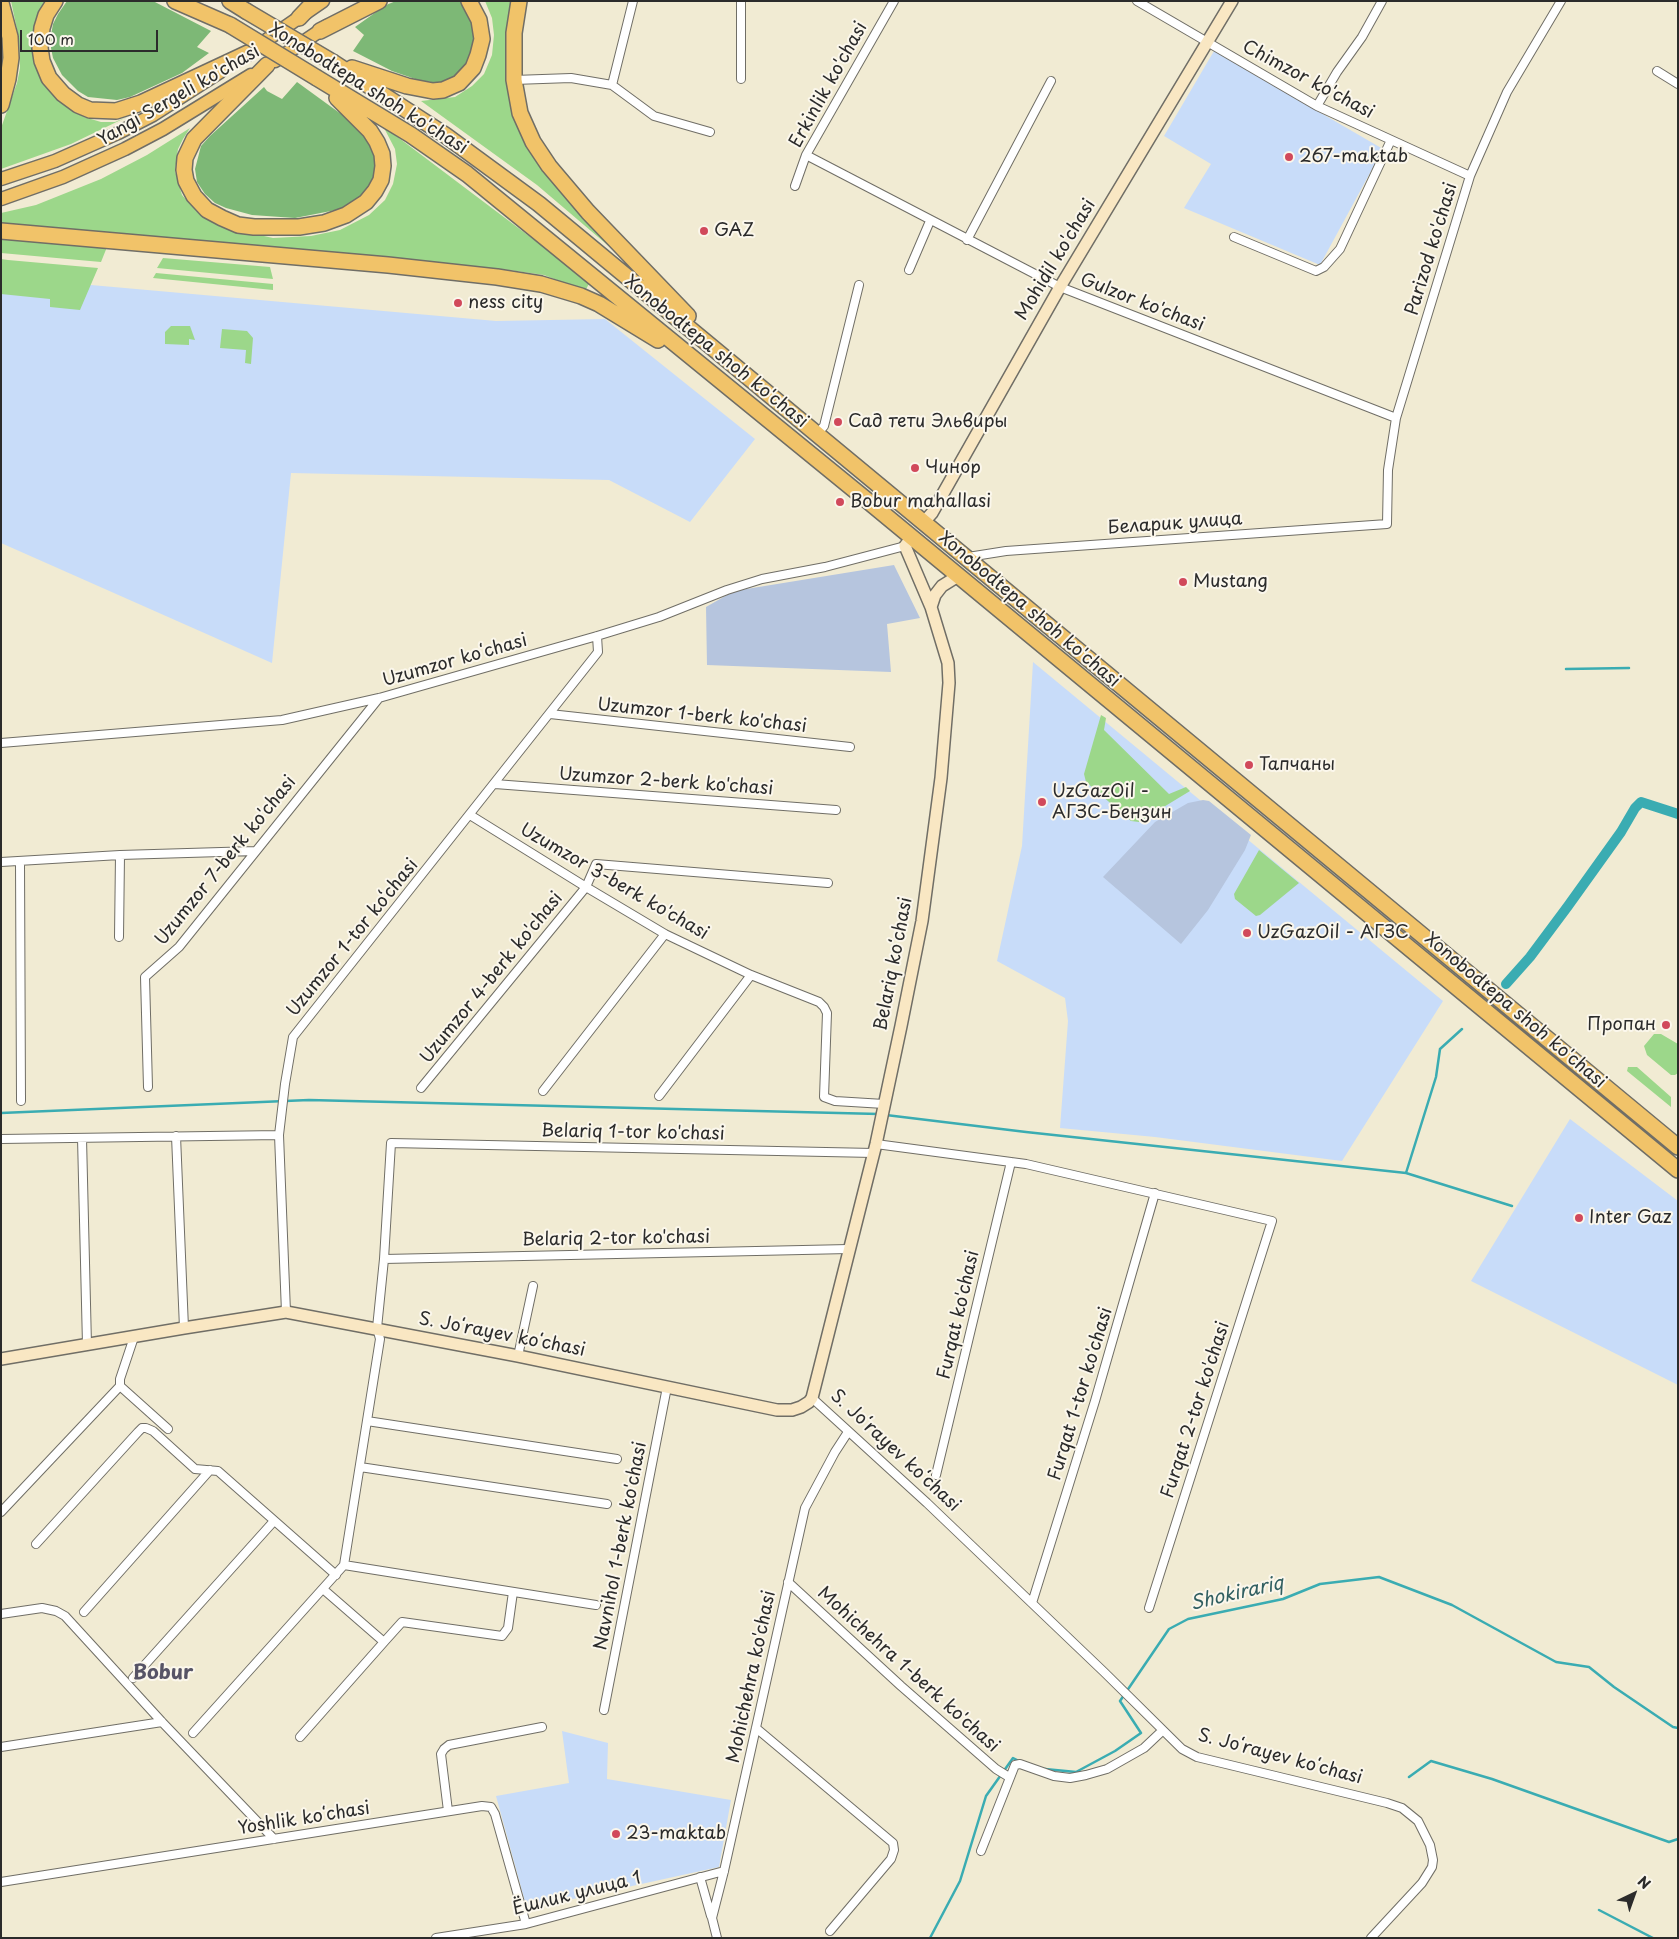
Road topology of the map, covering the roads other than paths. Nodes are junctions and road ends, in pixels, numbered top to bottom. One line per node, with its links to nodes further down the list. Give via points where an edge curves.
1 (55, 1): 24 (highway, via 42,28 42,60 50,78 63,94 90,110 116,111 141,104)
2 (175, 1): 21 (highway)
3 (190, 1): 21 (highway, Xonobodtepa shoh ko'chasi)
4 (230, 1): 19 (highway, Xonobodtepa shoh ko'chasi)
5 (315, 1): 20 (highway)
6 (323, 1): 20 (main road, Yangi Sergeli ko'chasi)
7 (363, 1): 22 (main road, Yangi Sergeli ko'chasi)
8 (379, 1): 22 (highway)
9 (468, 1): 25 (highway, via 481,27 480,50 469,74 446,89 426,91)
10 (519, 1): 30 (highway, via 514,33)
11 (633, 1): 32 (street)
12 (741, 1): 29 (street)
13 (894, 1): 38 (street, Erkinlik ko'chasi)
14 (1136, 1): 23 (street, Chimzor ko'chasi)
15 (1232, 1): 23 (street, Mohidil ko'chasi)
16 (1382, 1): 35 (street)
17 (1561, 1): 39 (street, Parizod ko'chasi, via 1507,92)
18 (1, 3): 34 (highway, via 10,37 11,58)
19 (241, 6): 25 (highway, Xonobodtepa shoh ko'chasi, bridge)
20 (299, 18): 24 (main road, Yangi Sergeli ko'chasi)
21 (230, 25): 28 (highway, Xonobodtepa shoh ko'chasi, bridge)
22 (320, 31): 26 (main road, Yangi Sergeli ko'chasi)
23 (1208, 43): 35 (street, Chimzor ko'chasi); 49 (street, Mohidil ko'chasi)
24 (248, 53): 40 (main road, Yangi Sergeli ko'chasi, via 144,120 88,147)
25 (334, 62): 50 (highway, Xonobodtepa shoh ko'chasi, via 513,184)
26 (268, 65): 28 (highway, via 194,139 185,158 186,182 194,196 207,210 238,224 285,228 324,223 346,216 362,206 379,186 383,166 377,142 362,122); 42 (main road, Yangi Sergeli ko'chasi, via 125,149 63,177)
27 (1657, 71): 33 (street)
28 (317, 78): 51 (highway, Xonobodtepa shoh ko'chasi, via 411,135 467,174)
29 (741, 79)
30 (514, 80): 32 (street, via 571,78); 50 (highway, via 526,128 549,166 588,212)
31 (1051, 81): 46 (street)
32 (612, 84): 36 (street, via 654,116)
33 (1678, 84)
34 (1, 105)
35 (1317, 106): 37 (street, Chimzor ko'chasi)
36 (710, 132)
37 (1391, 140): 39 (street, Chimzor ko'chasi); 45 (street, via 1340,249 1324,267 1316,271)
38 (806, 155): 41 (street, Erkinlik ko'chasi); 43 (street, Gulzor ko'chasi)
39 (1470, 176): 52 (street, Parizod ko'chasi)
40 (1, 180)
41 (795, 186)
42 (1, 199)
43 (930, 220): 46 (street, Gulzor ko'chasi); 47 (street)
44 (1, 231): 51 (highway, via 388,265 497,276 541,284 599,304)
45 (1234, 237)
46 (968, 240): 49 (street, Gulzor ko'chasi)
47 (909, 270)
48 (859, 285): 53 (street, via 824,426)
49 (1060, 287): 52 (street, Gulzor ko'chasi); 54 (street, Mohidil ko'chasi, via 932,513)
50 (737, 368): 53 (highway, Xonobodtepa shoh ko'chasi)
51 (725, 384): 56 (highway, Xonobodtepa shoh ko'chasi)
52 (1396, 418): 55 (street, Parizod ko'chasi, via 1388,470)
53 (817, 434): 54 (highway, Xonobodtepa shoh ko'chasi)
54 (923, 523): 56 (highway, Mohidil ko'chasi); 57 (highway, Xonobodtepa shoh ko'chasi)
55 (1387, 524): 57 (street, Беларик улица, via 1006,551)
56 (908, 542): 58 (highway, Xonobodtepa shoh ko'chasi); 59 (street, Belariq koʻchasi); 60 (street, Uzumzor koʻchasi, via 825,567 762,579)
57 (964, 557): 64 (highway, Xonobodtepa shoh ko'chasi)
58 (958, 576): 59 (street, via 942,586); 66 (highway, Xonobodtepa shoh ko'chasi)
59 (931, 607): 86 (street, Belariq koʻchasi, via 949,673 941,778 922,921)
60 (597, 636): 61 (street, Uzumzor koʻchasi); 62 (street, Uzumzor 1-tor ko‘chasi, via 598,652)
61 (379, 698): 63 (street, Uzumzor koʻchasi, via 282,720); 70 (street, Uzumzor 7-berk ko'chasi)
62 (550, 714): 65 (street, Uzumzor 1-berk ko'chasi); 67 (street, Uzumzor 1-tor ko‘chasi)
63 (1, 743)
64 (1191, 744): 66 (highway); 78 (highway, Xonobodtepa shoh ko'chasi)
65 (850, 747)
66 (1179, 758): 79 (highway, Xonobodtepa shoh ko'chasi)
67 (494, 784): 68 (street, Uzumzor 2-berk ko'chasi); 69 (street, Uzumzor 1-tor ko‘chasi)
68 (836, 810)
69 (470, 815): 75 (street, Uzumzor 3-berk ko'chasi); 89 (street, Uzumzor 1-tor ko‘chasi, via 293,1037)
70 (255, 851): 71 (street); 81 (street, Uzumzor 7-berk ko'chasi, via 179,947 145,978)
71 (120, 855): 73 (street); 77 (street)
72 (1, 862): 73 (street)
73 (20, 862): 85 (street)
74 (828, 883): 75 (street, Uzumzor 4-berk ko'chasi, via 596,864)
75 (586, 887): 76 (street, Uzumzor 3-berk ko'chasi); 82 (street, Uzumzor 4-berk ko'chasi)
76 (665, 934): 80 (street, Uzumzor 3-berk ko'chasi); 83 (street)
77 (119, 937)
78 (1443, 953): 79 (highway, via 1446,968 1441,971); 87 (highway, Xonobodtepa shoh ko'chasi)
79 (1434, 968): 88 (highway, Xonobodtepa shoh ko'chasi)
80 (751, 975): 84 (street); 86 (street, Uzumzor 3-berk ko'chasi, via 819,1002 824,1007 827,1013 824,1097 835,1101)
81 (148, 1087)
82 (421, 1088)
83 (543, 1091)
84 (659, 1096)
85 (21, 1102)
86 (884, 1104): 94 (street, Belariq koʻchasi)
87 (1634, 1111): 88 (highway); 93 (highway, Xonobodtepa shoh ko'chasi)
88 (1622, 1124): 96 (highway, Xonobodtepa shoh ko'chasi)
89 (279, 1135): 90 (street); 102 (street, Uzumzor 1-tor ko‘chasi)
90 (176, 1136): 91 (street); 103 (street)
91 (82, 1138): 92 (street); 106 (street)
92 (1, 1139)
93 (1678, 1147)
94 (875, 1148): 95 (street, Belariq 1-tor ko'chasi); 99 (street, Belariq koʻchasi); 100 (street, Belariq 1-tor ko'chasi, via 391,1143)
95 (1012, 1162): 97 (street, Belariq 1-tor ko'chasi); 118 (street, Furqat ko'chasi)
96 (1678, 1170)
97 (1155, 1193): 98 (street, Belariq 1-tor ko'chasi); 128 (street, Furqat 1-tor ko'chasi)
98 (1272, 1221): 130 (street, Furqat 2-tor ko'chasi)
99 (849, 1248): 100 (street, Belariq 2-tor ko'chasi); 111 (street, Belariq koʻchasi)
100 (384, 1259): 104 (street)
101 (533, 1286): 107 (street)
102 (286, 1312): 103 (street, S. Joʻrayev koʻchasi); 104 (street, S. Joʻrayev koʻchasi)
103 (184, 1328): 105 (street, S. Joʻrayev koʻchasi)
104 (377, 1328): 107 (street, S. Joʻrayev koʻchasi); 112 (street, via 380,1339)
105 (134, 1337): 106 (street, S. Joʻrayev koʻchasi); 109 (street)
106 (88, 1345): 108 (street, S. Joʻrayev koʻchasi)
107 (518, 1356): 110 (street, S. Joʻrayev koʻchasi)
108 (1, 1359)
109 (120, 1386): 113 (street); 120 (street)
110 (667, 1387): 111 (street, S. Joʻrayev koʻchasi, via 778,1410 801,1408); 135 (street, Navnihol 1-berk ko'chasi)
111 (812, 1398): 114 (street, S. Joʻrayev koʻchasi)
112 (367, 1420): 115 (street); 116 (street)
113 (168, 1429)
114 (848, 1432): 125 (street, Mohichehra ko'chasi, via 805,1508); 128 (street, S. Joʻrayev koʻchasi)
115 (617, 1459)
116 (360, 1466): 119 (street); 123 (street)
117 (210, 1470): 121 (street, via 218,1471); 122 (street, via 195,1469 152,1431 142,1428); 131 (street)
118 (936, 1475)
119 (606, 1504)
120 (1, 1512)
121 (274, 1521): 124 (street); 134 (street)
122 (36, 1544)
123 (344, 1565): 124 (street); 127 (street)
124 (336, 1575): 126 (street)
125 (788, 1582): 138 (street, Mohichehra ko'chasi); 143 (street, Mohichehra 1-berk ko'chasi, via 966,1744)
126 (323, 1589): 133 (street); 140 (street)
127 (513, 1592): 129 (street); 133 (street, via 508,1628 502,1636 402,1622)
128 (1032, 1603): 139 (street, S. Joʻrayev koʻchasi)
129 (596, 1605)
130 (1148, 1608)
131 (84, 1612)
132 (1, 1614): 136 (street, via 42,1608 65,1616)
133 (384, 1642): 141 (street)
134 (133, 1678)
135 (604, 1710)
136 (162, 1722): 142 (street); 145 (street)
137 (542, 1727): 144 (street, via 449,1745 444,1749 441,1754)
138 (756, 1728): 147 (street, Mohichehra ko'chasi); 152 (street, via 893,1843 892,1859)
139 (1162, 1731): 143 (street, via 1144,1748 1107,1769 1070,1778 1017,1764); 155 (street, S. Joʻrayev koʻchasi, via 1182,1749 1197,1756 1387,1803 1402,1808 1418,1821 1430,1845 1432,1867)
140 (193, 1733)
141 (300, 1737)
142 (1, 1747)
143 (1009, 1777): 146 (street)
144 (448, 1811): 145 (street, Yoshlik koʻchasi); 151 (street, Yoshlik koʻchasi, via 482,1806 491,1807 496,1814)
145 (274, 1838): 149 (street, Yoshlik koʻchasi)
146 (981, 1851)
147 (724, 1871): 148 (street, Ёшлик улица 1); 150 (street, Mohichehra ko'chasi)
148 (700, 1877): 150 (street); 151 (street, Ёшлик улица 1)
149 (1, 1882)
150 (712, 1918): 154 (street, Mohichehra ko'chasi)
151 (526, 1924): 153 (street, Ёшлик улица 1)
152 (830, 1932)
153 (436, 1938)
154 (717, 1938)
155 (1371, 1938)

